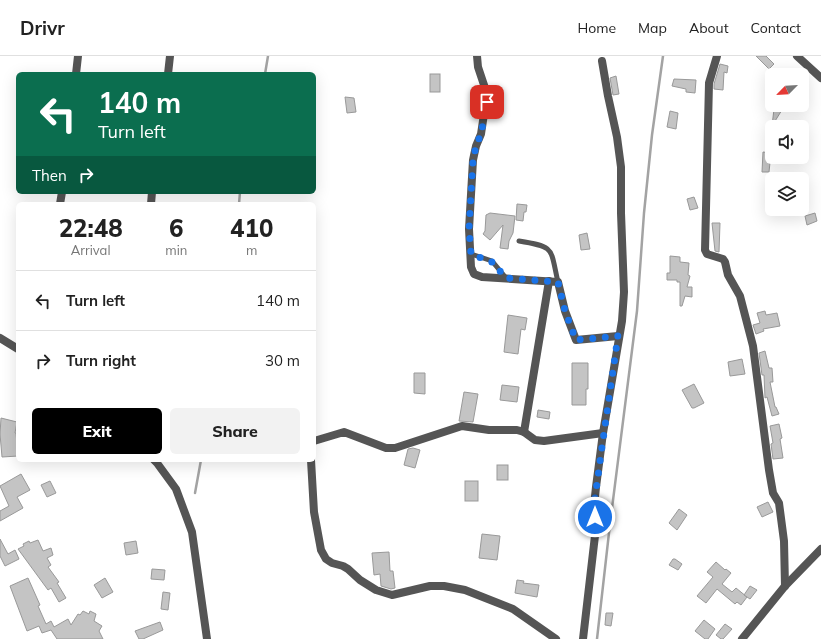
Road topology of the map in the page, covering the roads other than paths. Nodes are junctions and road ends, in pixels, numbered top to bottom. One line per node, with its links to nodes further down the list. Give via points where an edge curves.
1 (78, 56): 7 (street)
2 (170, 56): 8 (street)
3 (477, 56): 11 (street, via 487,94 481,134 473,160 469,229)
4 (717, 56): 24 (street, via 709,83 705,250 707,254 725,262 728,275 740,296 753,346 769,470 773,493 779,503 784,541)
5 (797, 56): 9 (street)
6 (602, 61): 15 (street, via 621,167 624,292)
7 (76, 72)
8 (168, 72)
9 (821, 78)
10 (519, 240): 14 (lane, via 540,244 551,251)
11 (471, 254): 12 (lane, via 492,262); 12 (street, via 474,274)
12 (506, 278): 13 (street)
13 (549, 281): 14 (street); 18 (street)
14 (558, 282): 15 (street, via 576,340)
15 (618, 336): 19 (street)
16 (0, 338): 17 (street)
17 (16, 348)
18 (524, 432): 19 (street, via 535,440 544,441); 20 (street, via 462,426 395,448 386,448 344,432)
19 (603, 434): 27 (street, via 594,506 596,527)
20 (316, 440)
21 (157, 462): 25 (street, via 176,489 192,532)
22 (312, 462): 26 (street, via 314,512 321,550 326,559 348,569 376,590 392,595 430,586 465,590 513,609)
23 (821, 549): 24 (street)
24 (785, 586): 28 (street)
25 (207, 639)
26 (556, 639)
27 (583, 639)
28 (742, 639)

